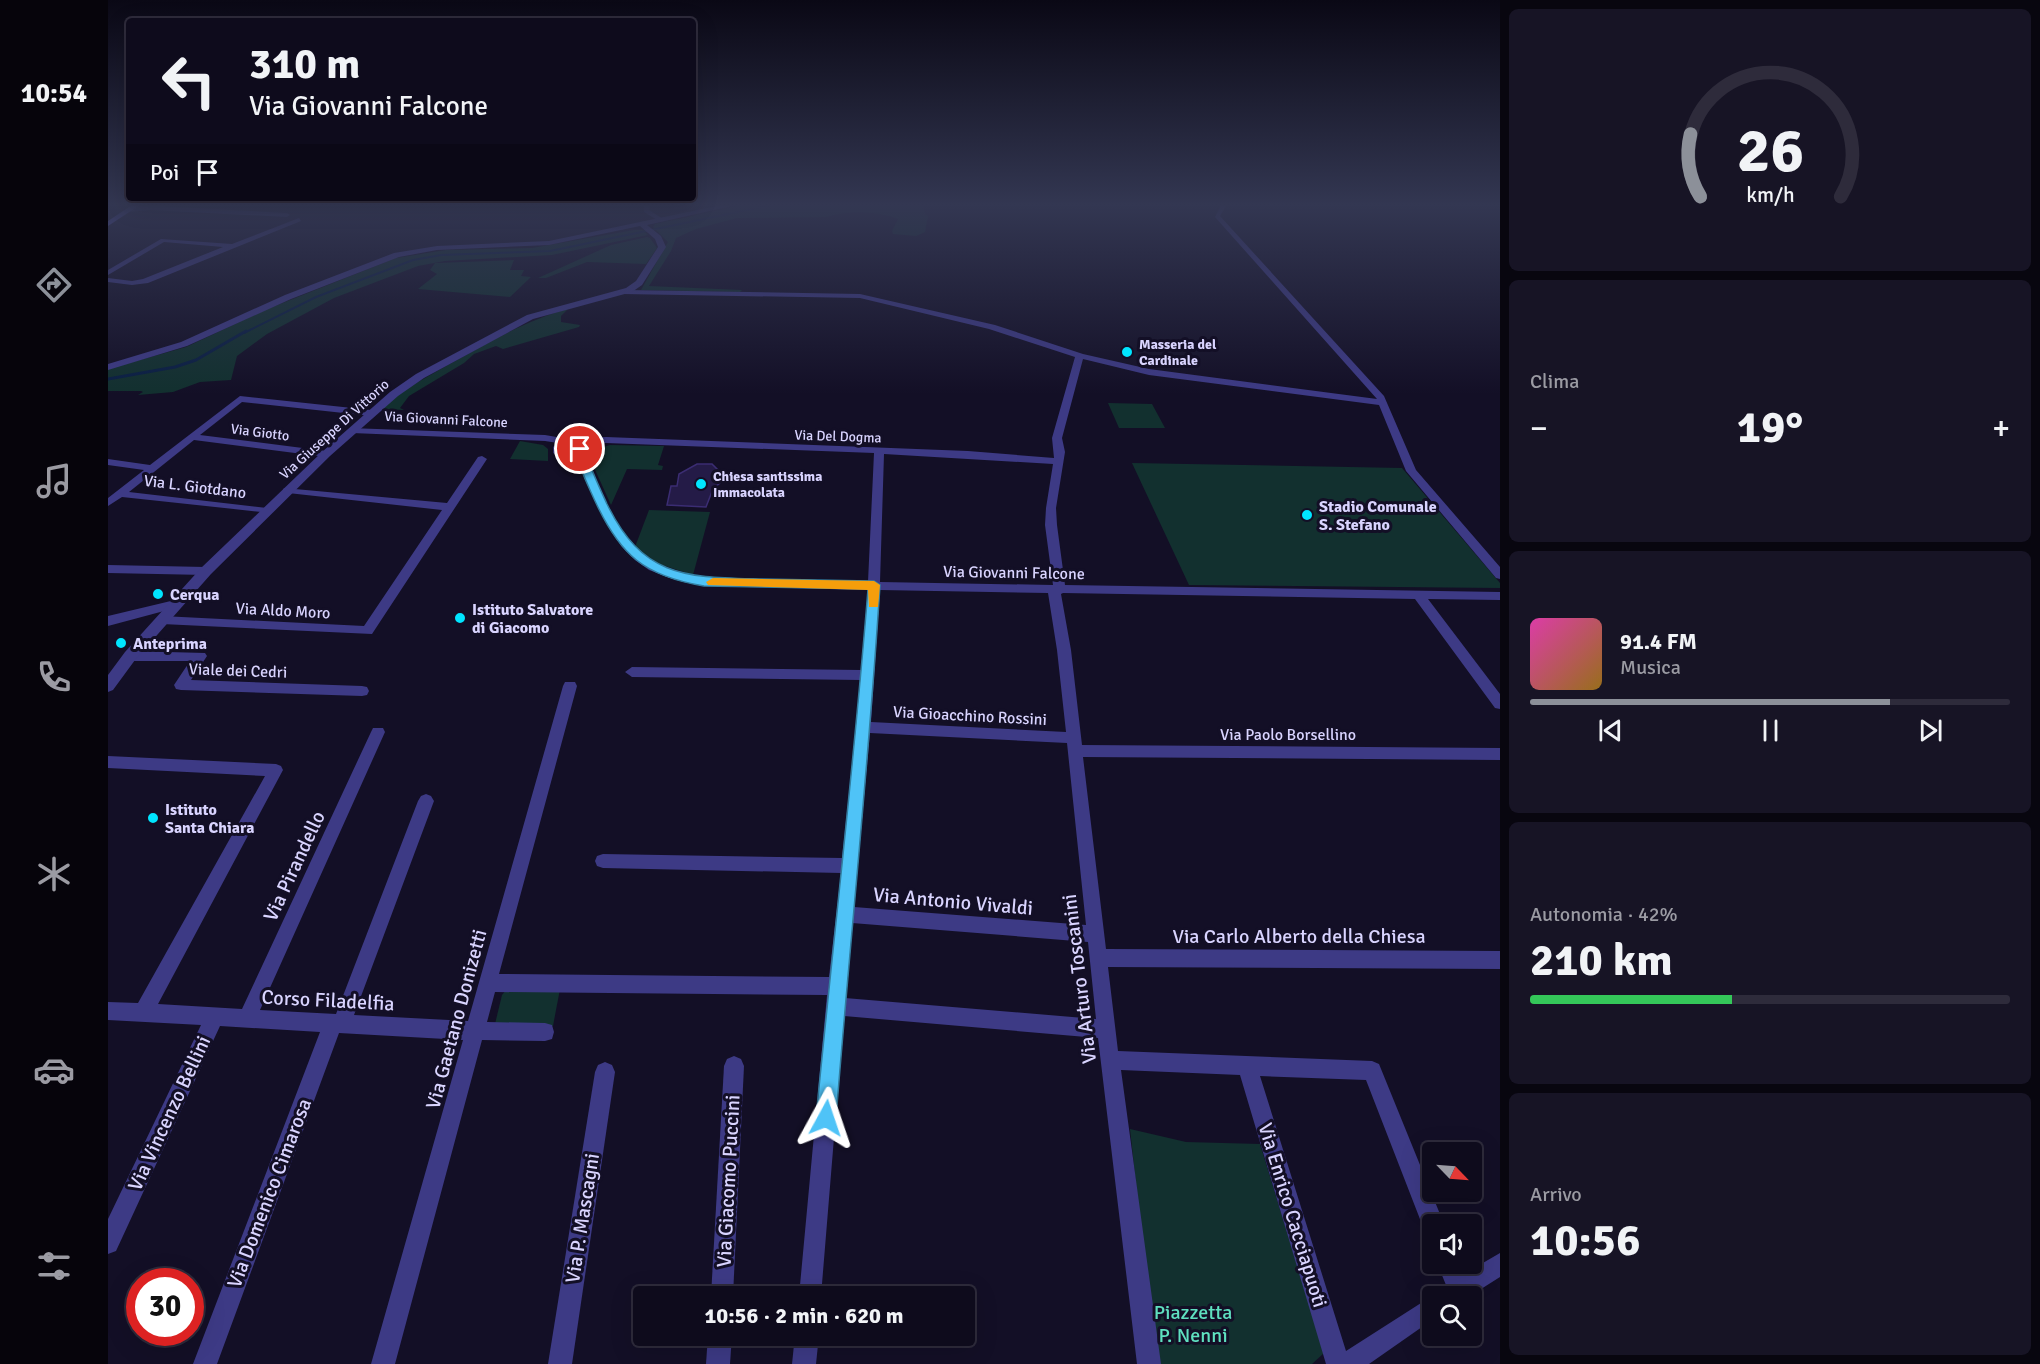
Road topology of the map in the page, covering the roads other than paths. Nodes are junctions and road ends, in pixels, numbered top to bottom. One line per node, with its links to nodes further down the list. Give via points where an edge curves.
1 (182, 267): 5 (street, via 145,281)
2 (367, 267): 8 (street, via 184,344)
3 (650, 267): 6 (street, via 639,283)
4 (1262, 267): 9 (street)
5 (108, 280)
6 (626, 292): 7 (street, via 860,296 992,327); 10 (street, Via Giuseppe Di Vittorio, via 522,320 420,376)
7 (1080, 356): 9 (street, via 1149,372); 17 (street, Via Arturo Toscanini, via 1059,427)
8 (108, 367)
9 (1383, 403): 27 (street, via 1411,471)
10 (371, 412): 11 (street, Via Giuseppe Di Vittorio); 12 (street, via 240,399)
11 (352, 429): 13 (street, Via Giovanni Falcone, via 538,438); 15 (street, Via Giuseppe Di Vittorio)
12 (191, 437): 15 (street, Via Giotto); 19 (street)
13 (570, 447): 14 (street, Via Del Dogma, via 615,441); 28 (street, Via Giovanni Falcone, via 621,540 642,561 657,569 714,583)
14 (879, 451): 17 (street, Via Del Dogma); 28 (street)
15 (326, 454): 20 (street, Via Giuseppe Di Vittorio)
16 (482, 459): 23 (street)
17 (1059, 461): 29 (street, Via Arturo Toscanini, via 1051,508)
18 (108, 462): 19 (street)
19 (153, 468): 21 (street)
20 (288, 490): 23 (street); 24 (street, Via Giuseppe Di Vittorio)
21 (120, 494): 22 (street); 24 (street, Via L. Giotdano)
22 (108, 503)
23 (448, 507): 33 (street, Via Aldo Moro, via 367,631)
24 (267, 511): 26 (street, Via Giuseppe Di Vittorio)
25 (108, 569): 26 (street)
26 (206, 571): 32 (street, Via Giuseppe Di Vittorio)
27 (1500, 574)
28 (874, 585): 29 (street, Via Giovanni Falcone); 37 (street)
29 (1057, 590): 30 (street, Via Giovanni Falcone); 44 (street, Via Arturo Toscanini)
30 (1418, 594): 31 (street, Via Giovanni Falcone); 41 (street)
31 (1500, 597)
32 (175, 604): 33 (street, Via Giuseppe Di Vittorio); 34 (street)
33 (162, 620): 35 (street, Via Giuseppe Di Vittorio)
34 (108, 621)
35 (130, 656): 39 (street, Via Giuseppe Di Vittorio); 40 (street, Viale dei Cedri, via 200,656 181,685)
36 (632, 672): 37 (street)
37 (868, 675): 42 (street)
38 (570, 686): 54 (street, Via Gaetano Donizetti)
39 (108, 687)
40 (362, 691)
41 (1500, 704)
42 (864, 727): 44 (street, Via Gioacchino Rossini); 49 (street)
43 (378, 732): 60 (street, Via Pirandello)
44 (1075, 745): 45 (street, Via Paolo Borsellino); 51 (street, Via Arturo Toscanini)
45 (1500, 754)
46 (108, 762): 58 (street, via 276,770)
47 (426, 801): 61 (street, Via Domenico Cimarosa)
48 (603, 861): 49 (street)
49 (848, 866): 50 (street)
50 (844, 914): 51 (street, Via Antonio Vivaldi); 55 (street)
51 (1096, 934): 52 (street, Via Arturo Toscanini)
52 (1098, 958): 53 (street, Via Carlo Alberto della Chiesa); 62 (street, Via Arturo Toscanini)
53 (1500, 960)
54 (489, 983): 55 (street); 63 (street, Via Gaetano Donizetti)
55 (837, 986): 56 (street)
56 (835, 1006): 62 (street); 73 (street)
57 (108, 1011): 58 (street, Corso Filadelfia)
58 (143, 1013): 59 (street, Corso Filadelfia)
59 (215, 1017): 60 (street, Corso Filadelfia); 70 (street, Via Vincenzo Bellini)
60 (247, 1018): 61 (street, Corso Filadelfia)
61 (337, 1023): 63 (street, Corso Filadelfia); 78 (street, Via Domenico Cimarosa)
62 (1107, 1029): 65 (street, Via Arturo Toscanini)
63 (476, 1031): 64 (street, Corso Filadelfia); 79 (street, Via Gaetano Donizetti)
64 (545, 1032)
65 (1110, 1060): 67 (street); 83 (street, Via Arturo Toscanini)
66 (734, 1066): 72 (street, Via Giacomo Puccini)
67 (1247, 1066): 69 (street, via 1372,1071); 84 (street, Via Enrico Cacciapuoti)
68 (604, 1072): 80 (street, Via P. Mascagni)
69 (1429, 1214)
70 (108, 1243)
71 (1500, 1264): 74 (street)
72 (723, 1286)
73 (811, 1286)
74 (1465, 1286)
75 (1422, 1314): 85 (street)
76 (719, 1346): 81 (street)
77 (806, 1346): 82 (street)
78 (205, 1364)
79 (383, 1364)
80 (560, 1364)
81 (718, 1364)
82 (804, 1364)
83 (1149, 1364)
84 (1338, 1364)
85 (1348, 1364)

